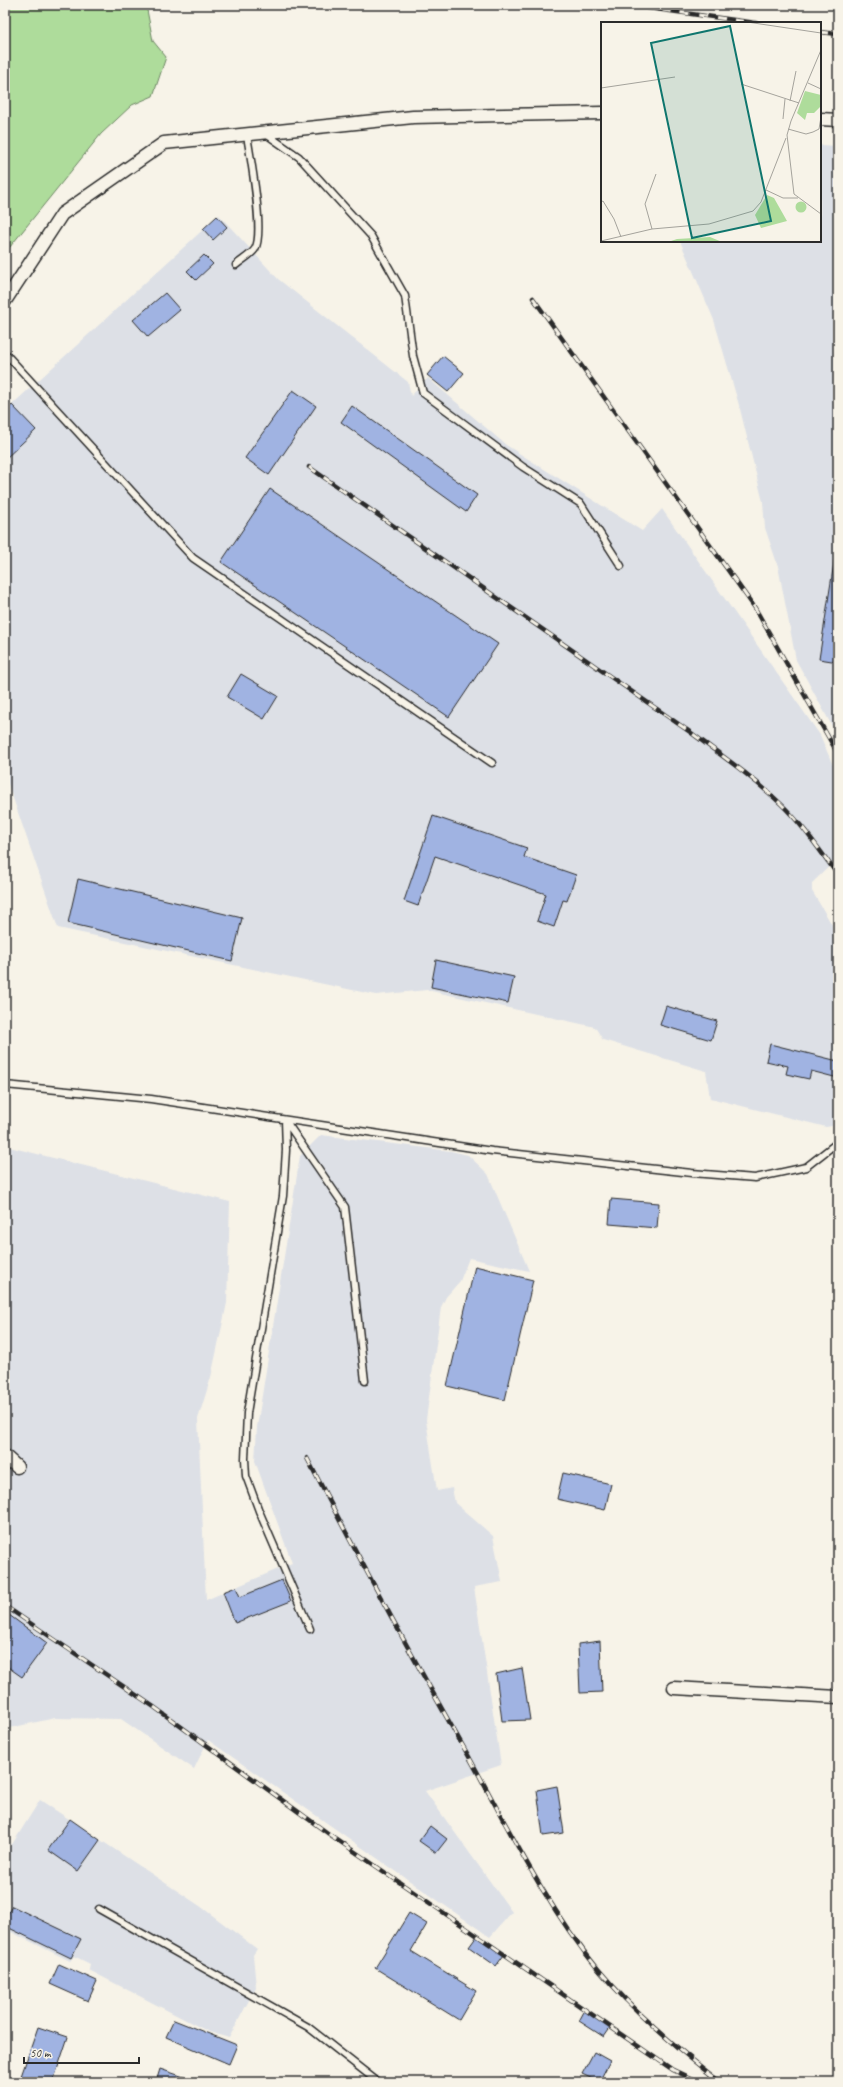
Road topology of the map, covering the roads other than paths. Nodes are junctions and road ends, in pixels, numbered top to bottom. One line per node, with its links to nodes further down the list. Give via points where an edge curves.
1 (601, 113): 4 (street, via 413,117)
2 (821, 119): 3 (street)
3 (838, 120)
4 (264, 133): 5 (street); 9 (lane, via 299,157 370,236 405,296 412,356 423,393 523,467 581,504)
5 (247, 134): 6 (lane, via 258,217 257,240 255,248); 7 (street, via 164,143 62,214)
6 (236, 265)
7 (5, 301)
8 (5, 353): 10 (lane, via 193,558)
9 (621, 566)
10 (492, 763)
11 (5, 1084): 12 (lane, via 151,1099)
12 (285, 1120): 13 (lane, via 492,1151 755,1178 806,1168); 14 (lane, via 345,1207); 17 (lane, via 284,1196 247,1413 244,1459 246,1476 259,1511)
13 (838, 1142)
14 (365, 1381)
15 (5, 1456): 16 (street)
16 (17, 1467)
17 (310, 1629)
18 (674, 1688): 19 (street)
19 (838, 1697)
20 (99, 1909): 21 (lane, via 308,2027)
21 (378, 2082)

